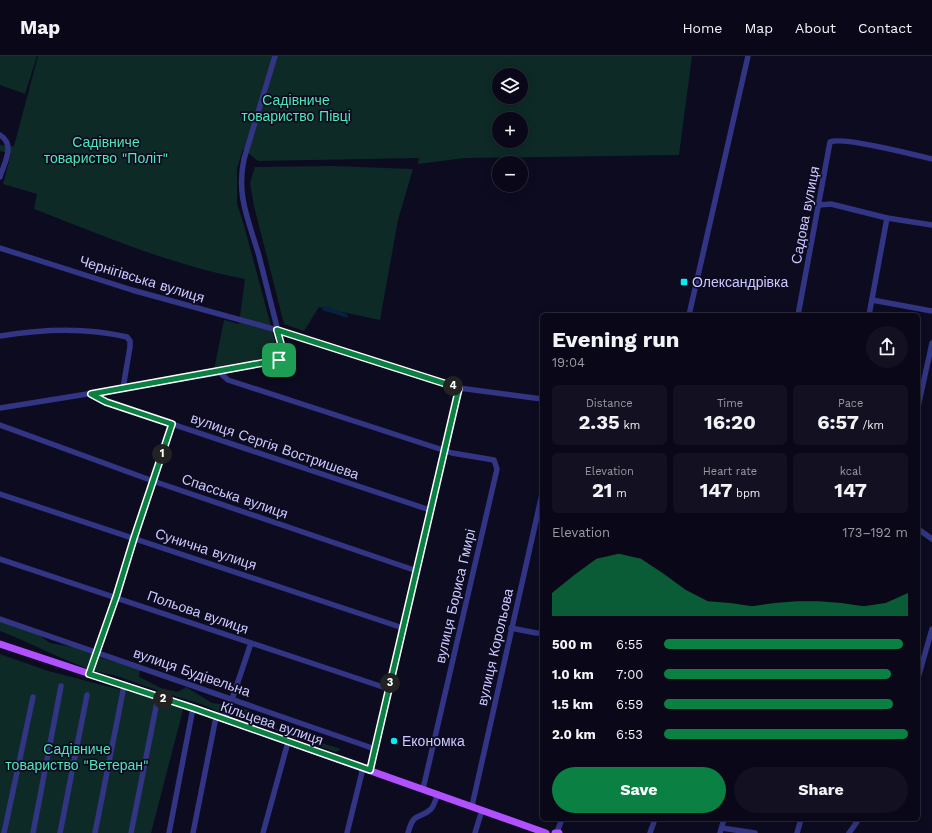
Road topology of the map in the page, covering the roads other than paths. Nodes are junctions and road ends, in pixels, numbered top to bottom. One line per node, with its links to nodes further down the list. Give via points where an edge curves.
1 (275, 56): 15 (street, via 244,159 241,186 244,213 259,257)
2 (748, 56): 12 (street)
3 (0, 135): 5 (street, via 8,141 9,147)
4 (932, 159): 6 (street, Садова вулиця, via 837,140 830,142)
5 (0, 177)
6 (820, 205): 7 (street, via 831,204); 13 (street, Садова вулиця)
7 (886, 218): 8 (street); 10 (street)
8 (932, 225)
9 (0, 248): 15 (street, Чернігівська вулиця, via 132,290)
10 (872, 300): 11 (street); 14 (street)
11 (932, 311)
12 (689, 313)
13 (798, 313)
14 (869, 313)
15 (277, 330): 18 (street, via 283,351 279,360); 20 (street, Чернігівська вулиця)
16 (0, 336): 19 (street, via 43,330 82,331 127,338 130,340 130,347)
17 (932, 343): 22 (street)
18 (219, 372): 19 (street); 27 (street, via 228,380)
19 (123, 388): 21 (street)
20 (459, 388): 23 (street, Чернігівська вулиця); 27 (street)
21 (91, 394): 24 (street); 25 (street, вулиця Сергія Востришева, via 106,402)
22 (920, 398)
23 (540, 399)
24 (0, 408)
25 (172, 424): 28 (street); 31 (street, вулиця Сергія Востришева)
26 (0, 425): 28 (street, Спасська вулиця)
27 (444, 451): 31 (street); 62 (street, вулиця Бориса Гмирі, via 494,460 497,469)
28 (153, 481): 33 (street); 36 (street, Спасська вулиця)
29 (0, 494): 33 (street, Сунична вулиця)
30 (540, 503): 40 (street, вулиця Корольова)
31 (430, 510): 36 (street)
32 (920, 530): 34 (street)
33 (134, 538): 37 (street); 39 (street, Сунична вулиця)
34 (932, 539)
35 (0, 558): 37 (street, Польова вулиця)
36 (417, 571): 39 (street)
37 (116, 597): 43 (street, Польова вулиця); 45 (street)
38 (0, 618): 45 (street, вулиця Будівельна)
39 (403, 628): 50 (street)
40 (511, 628): 42 (street); 64 (street, вулиця Корольова)
41 (932, 629): 46 (street)
42 (540, 633)
43 (251, 643): 50 (street, Польова вулиця); 54 (street)
44 (0, 644): 47 (main road, Кільцева вулиця)
45 (97, 652): 47 (street); 54 (street, вулиця Будівельна)
46 (920, 671)
47 (89, 674): 49 (main road, Кільцева вулиця)
48 (61, 686): 73 (street)
49 (124, 686): 53 (main road, Кільцева вулиця); 75 (street)
50 (389, 689): 59 (street)
51 (87, 695): 74 (street)
52 (33, 697): 72 (street)
53 (158, 697): 55 (main road, Кільцева вулиця); 76 (street)
54 (232, 698): 57 (street); 59 (street, вулиця Будівельна)
55 (193, 708): 56 (main road, Кільцева вулиця); 77 (street)
56 (216, 717): 57 (main road, Кільцева вулиця); 78 (street)
57 (225, 720): 58 (main road, Кільцева вулиця)
58 (288, 742): 60 (main road, Кільцева вулиця); 79 (street)
59 (375, 749): 61 (street)
60 (363, 768): 61 (main road, Кільцева вулиця); 80 (street)
61 (370, 770): 62 (main road, Кільцева вулиця)
62 (423, 788): 63 (main road, Кільцева вулиця)
63 (438, 794): 64 (main road, Кільцева вулиця); 81 (street, via 432,808 412,822)
64 (472, 806): 65 (main road, Кільцева вулиця)
65 (482, 810): 70 (main road, Кільцева вулиця); 82 (street)
66 (561, 821): 84 (street)
67 (654, 821): 85 (street)
68 (800, 821): 87 (street)
69 (858, 821): 88 (street)
70 (536, 828): 83 (main road, Кільцева вулиця); 84 (main road, Кільцева вулиця)
71 (721, 830): 86 (street)
72 (4, 833)
73 (32, 833)
74 (60, 833)
75 (95, 833)
76 (131, 833)
77 (170, 833)
78 (193, 833)
79 (263, 833)
80 (347, 833)
81 (408, 833)
82 (476, 833)
83 (546, 833)
84 (557, 833)
85 (650, 833)
86 (755, 833)
87 (797, 833)
88 (849, 833)

